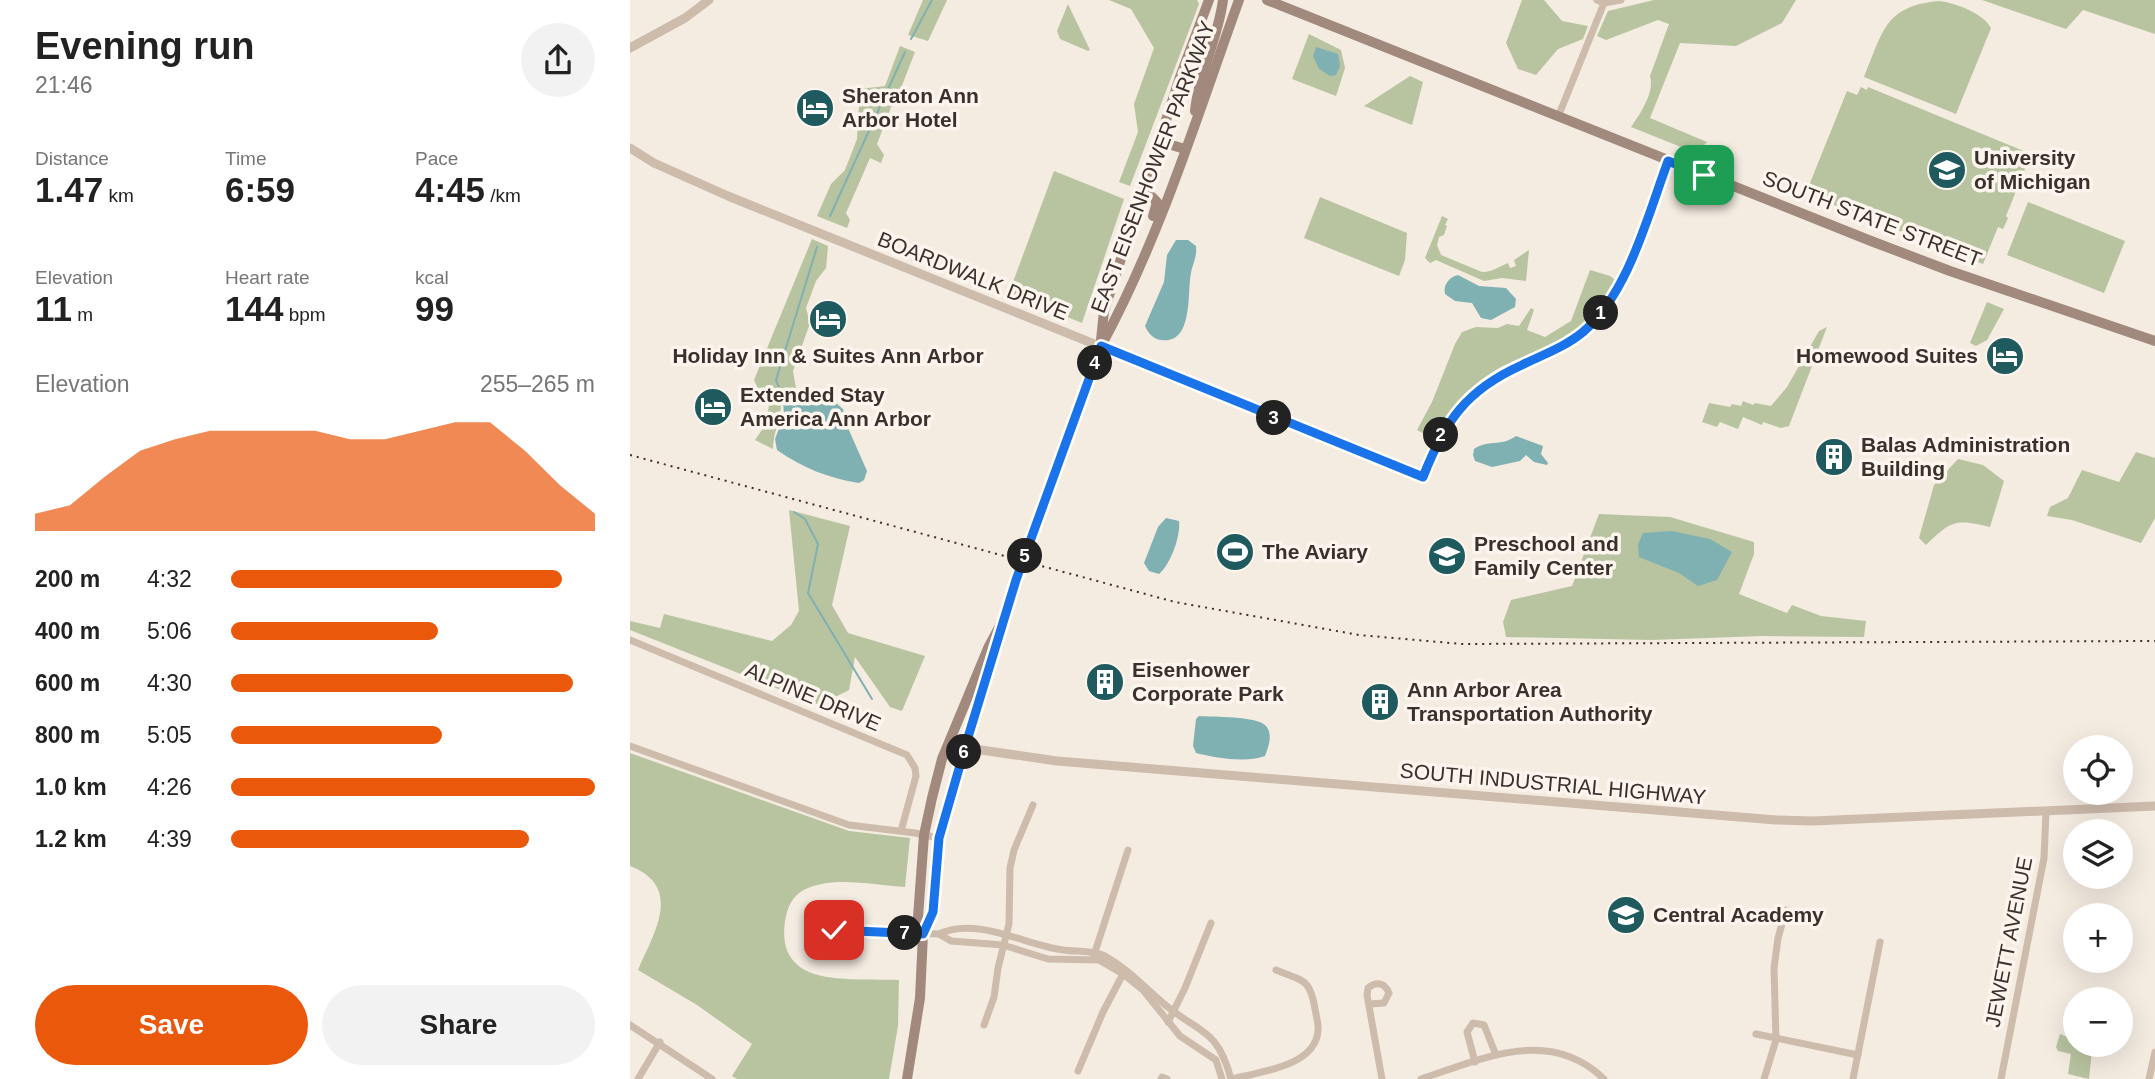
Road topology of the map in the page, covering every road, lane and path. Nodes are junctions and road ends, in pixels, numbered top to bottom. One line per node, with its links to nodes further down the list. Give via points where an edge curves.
1 (709, 0): 8 (street)
2 (1223, 0): 10 (main road, via 1197,95)
3 (1239, 0): 10 (main road, EAST EISENHOWER PARKWAY)
4 (1267, 0): 9 (main road, SOUTH STATE STREET)
5 (1621, 0): 6 (street)
6 (1601, 1): 9 (street)
7 (1207, 5): 12 (main road, via 1166,129 1168,144); 14 (main road, EAST EISENHOWER PARKWAY)
8 (630, 48)
9 (1558, 117): 13 (main road, SOUTH STATE STREET)
10 (1194, 128): 12 (main road, EAST EISENHOWER PARKWAY)
11 (630, 148): 17 (street, BOARDWALK DRIVE, via 728,196)
12 (1185, 149): 15 (main road, EAST EISENHOWER PARKWAY)
13 (1668, 161): 16 (main road, SOUTH STATE STREET, via 1950,271); 17 (street, BOARDWALK DRIVE, via 1624,276 1600,314 1564,345 1472,394 1442,432 1423,477)
14 (1141, 195): 15 (main road, via 1155,199 1157,206 1143,242); 17 (main road, EAST EISENHOWER PARKWAY, via 1104,311)
15 (1143, 256): 17 (main road, EAST EISENHOWER PARKWAY)
16 (2155, 341)
17 (1101, 346): 18 (main road, EAST EISENHOWER PARKWAY, bridge)
18 (1004, 618): 20 (main road, EAST EISENHOWER PARKWAY); 22 (main road, EAST EISENHOWER PARKWAY)
19 (630, 640): 26 (street, ALPINE DRIVE, via 907,755 916,776)
20 (950, 742): 22 (street, SOUTH INDUSTRIAL HIGHWAY); 27 (main road, EAST EISENHOWER PARKWAY)
21 (630, 746): 26 (street, via 849,825)
22 (965, 747): 25 (street, SOUTH INDUSTRIAL HIGHWAY, via 1057,761 1776,820); 28 (main road, EAST EISENHOWER PARKWAY)
23 (1033, 805): 33 (street, via 1012,859)
24 (2155, 806): 25 (street, SOUTH INDUSTRIAL HIGHWAY)
25 (2046, 812): 66 (street, JEWETT AVENUE, via 2044,858)
26 (901, 831): 27 (street)
27 (924, 835): 28 (street); 34 (main road, EAST EISENHOWER PARKWAY, via 918,917)
28 (939, 838): 34 (main road, EAST EISENHOWER PARKWAY, via 933,912)
29 (1128, 850): 38 (street)
30 (1786, 910): 47 (street, via 1773,968)
31 (1211, 923): 42 (street)
32 (834, 930): 34 (street)
33 (1006, 933): 35 (street, via 950,929); 37 (street); 38 (street)
34 (923, 934): 35 (street); 56 (main road, EAST EISENHOWER PARKWAY, via 918,1018)
35 (939, 934): 37 (street, via 951,941)
36 (1880, 942): 51 (street)
37 (1003, 945): 38 (street, via 1048,959); 45 (street, via 995,997)
38 (1093, 956): 40 (street)
39 (1276, 970): 60 (street, via 1312,989 1318,1031 1314,1043 1281,1068)
40 (1125, 971): 42 (street); 43 (street); 53 (street)
41 (1370, 1004): 61 (street)
42 (1174, 1012): 43 (street); 60 (street, via 1209,1034)
43 (1168, 1022): 59 (street, via 1216,1060)
44 (630, 1025): 48 (street)
45 (984, 1025)
46 (1756, 1034): 47 (street)
47 (1776, 1040): 51 (street); 64 (street)
48 (660, 1042): 54 (street); 55 (street)
49 (2155, 1052): 67 (street)
50 (1496, 1055): 52 (street); 52 (street, via 1484,1026 1473,1023 1466,1032); 63 (street, via 1548,1050 1578,1060)
51 (1858, 1055): 65 (street)
52 (1475, 1062): 62 (street)
53 (1078, 1071)
54 (638, 1079)
55 (712, 1079)
56 (907, 1079)
57 (1161, 1079): 58 (street)
58 (1167, 1079)
59 (1222, 1079)
60 (1232, 1079)
61 (1382, 1079)
62 (1421, 1079)
63 (1604, 1079)
64 (1764, 1079)
65 (1853, 1079)
66 (2001, 1079)
67 (2149, 1079)

